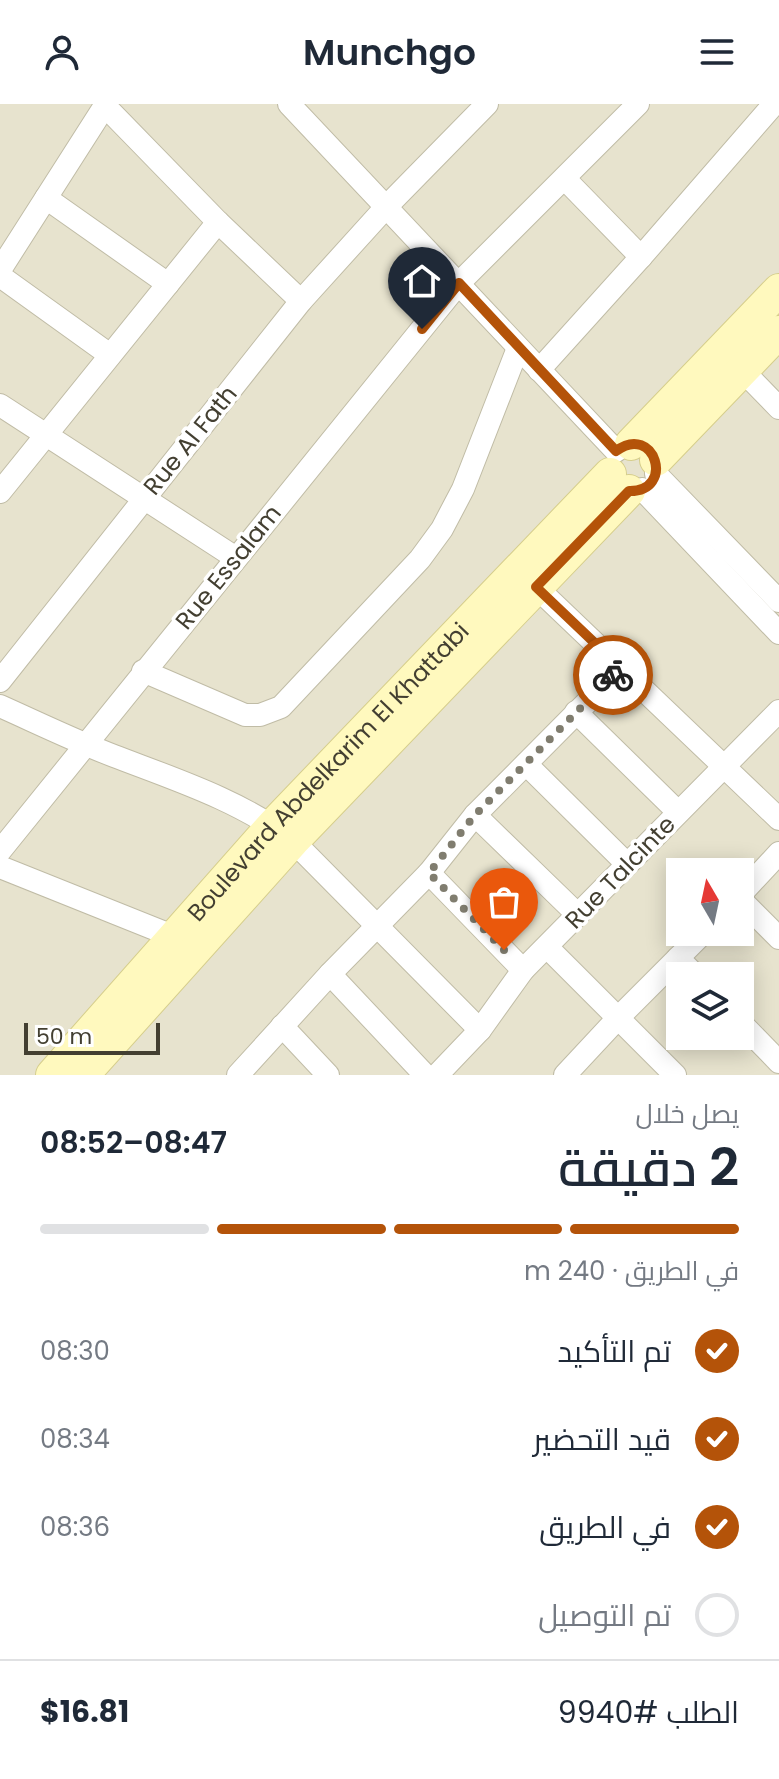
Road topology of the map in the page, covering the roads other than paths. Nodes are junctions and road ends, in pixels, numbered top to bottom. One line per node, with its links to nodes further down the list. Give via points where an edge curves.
1 (289, 104): 8 (street)
2 (638, 104): 6 (street, Rue Essalam)
3 (774, 104): 10 (street)
4 (106, 105): 7 (street); 9 (street)
5 (477, 108): 8 (street, Rue Al Fath)
6 (565, 179): 10 (street); 13 (street, Rue Essalam)
7 (46, 198): 11 (street); 14 (street)
8 (387, 206): 13 (street); 16 (street, Rue Al Fath)
9 (218, 222): 14 (street); 16 (street)
10 (641, 257): 20 (street)
11 (0, 270)
12 (0, 276): 19 (street)
13 (459, 283): 18 (street); 28 (street, Rue Essalam)
14 (168, 284): 19 (street)
15 (779, 290): 25 (street, Boulevard Abdelkarim El Khattabi)
16 (301, 301): 27 (street, Rue Al Fath)
17 (779, 332): 21 (street, Boulevard Abdelkarim El Khattabi)
18 (518, 348): 20 (street); 33 (street, via 442,529 281,707 245,715)
19 (110, 355): 24 (street)
20 (539, 370): 25 (street)
21 (743, 371): 23 (street); 25 (street, Boulevard Abdelkarim El Khattabi)
22 (0, 405): 24 (street)
23 (779, 408)
24 (45, 435): 26 (street); 27 (street)
25 (634, 469): 29 (street, Boulevard Abdelkarim El Khattabi); 30 (street); 31 (street); 44 (street, Boulevard Abdelkarim El Khattabi)
26 (0, 492)
27 (144, 497): 28 (street); 34 (street, Rue Al Fath)
28 (236, 558): 33 (street, Rue Essalam)
29 (536, 587): 32 (street); 44 (street, Boulevard Abdelkarim El Khattabi)
30 (779, 601)
31 (779, 633)
32 (621, 668): 37 (street); 40 (street)
33 (143, 671): 38 (street, Rue Essalam)
34 (0, 681)
35 (0, 706): 38 (street)
36 (779, 711): 40 (street, Rue Talcinte)
37 (576, 712): 39 (street); 41 (street)
38 (87, 745): 44 (street); 45 (street, Rue Essalam)
39 (526, 764): 42 (street); 47 (street)
40 (724, 766): 41 (street, Rue Talcinte); 43 (street)
41 (678, 812): 47 (street, Rue Talcinte)
42 (475, 815): 49 (street); 52 (street)
43 (779, 819)
44 (283, 833): 53 (street); 55 (street, Boulevard Abdelkarim El Khattabi)
45 (0, 851)
46 (779, 853): 50 (street)
47 (627, 864): 52 (street, Rue Talcinte)
48 (0, 867): 55 (street)
49 (429, 873): 53 (street); 60 (street)
50 (754, 881)
51 (754, 912): 54 (street)
52 (577, 914): 57 (street, Rue Talcinte)
53 (377, 926): 61 (street); 64 (street)
54 (779, 938)
55 (183, 946): 67 (street, Boulevard Abdelkarim El Khattabi); 68 (street, Boulevard Abdelkarim El Khattabi)
56 (690, 946): 58 (street)
57 (547, 947): 60 (street, Rue Talcinte); 62 (street)
58 (678, 958): 59 (street); 62 (street)
59 (682, 962)
60 (523, 970): 64 (street, Rue Talcinte)
61 (330, 974): 63 (street); 71 (street)
62 (619, 1017): 73 (street); 74 (street)
63 (282, 1026): 69 (street); 70 (street)
64 (480, 1030): 72 (street, Rue Talcinte)
65 (754, 1036): 66 (street)
66 (779, 1062)
67 (52, 1075)
68 (83, 1075)
69 (238, 1075)
70 (328, 1075)
71 (425, 1075)
72 (437, 1075)
73 (565, 1075)
74 (675, 1075)

